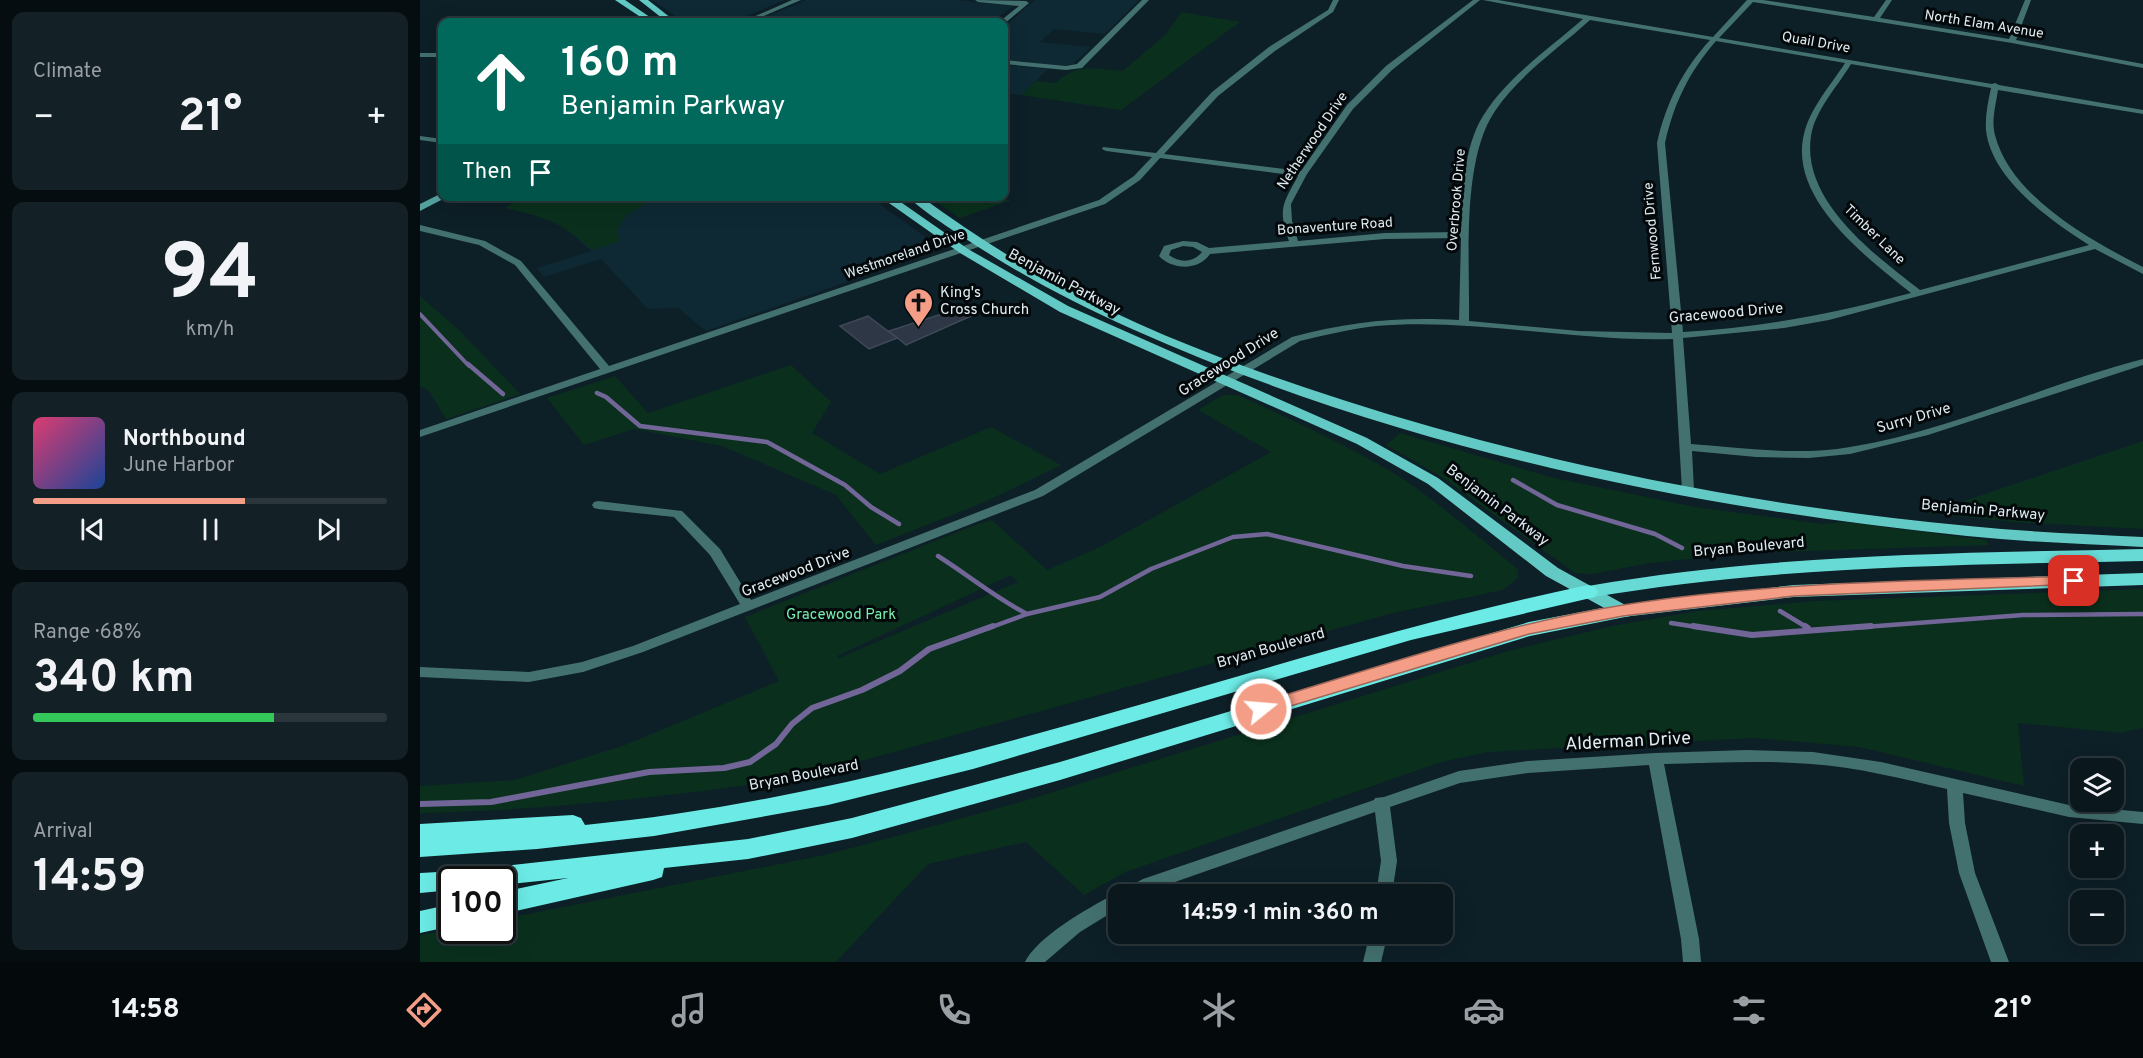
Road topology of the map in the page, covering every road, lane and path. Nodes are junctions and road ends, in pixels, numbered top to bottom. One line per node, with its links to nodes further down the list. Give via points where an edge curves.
1 (619, 0): 14 (main road)
2 (643, 0): 15 (main road)
3 (798, 0): 16 (street)
4 (978, 0): 12 (street)
5 (1146, 0): 24 (street, via 1074,68)
6 (1336, 0): 31 (street, Westmoreland Drive, via 1331,11 1272,49 1215,94)
7 (1477, 0): 32 (street, Netherwood Drive, via 1372,83 1350,107)
8 (1486, 0): 13 (street, Quail Drive)
9 (1751, 0): 18 (street, North Elam Avenue); 19 (street, Fernwood Drive)
10 (1889, 0): 18 (street)
11 (2028, 0): 20 (street)
12 (1027, 2): 17 (street)
13 (1589, 17): 19 (street, Quail Drive); 38 (street, Overbrook Drive, via 1504,95 1483,124 1472,155)
14 (647, 18)
15 (667, 18)
16 (755, 18)
17 (1007, 18)
18 (1875, 20): 20 (street, North Elam Avenue)
19 (1715, 38): 23 (street, Quail Drive); 47 (street, Fernwood Drive, via 1689,68 1675,92 1661,143)
20 (2012, 41): 25 (street, North Elam Avenue)
21 (420, 55): 22 (street)
22 (438, 56)
23 (1850, 61): 26 (street, Quail Drive); 45 (street, Timber Lane, via 1810,126 1806,149 1810,175 1826,207 1840,224)
24 (1008, 63)
25 (2143, 66)
26 (1995, 86): 27 (street, Quail Drive); 41 (street, via 1991,136 2005,166 2048,213)
27 (2143, 112)
28 (420, 138): 29 (street)
29 (438, 140)
30 (1106, 149): 31 (street)
31 (1158, 155): 32 (street); 40 (street, Westmoreland Drive, via 1137,178 1108,199)
32 (1303, 174): 39 (street, Netherwood Drive, via 1287,204)
33 (438, 198): 36 (main road)
34 (891, 201): 42 (main road, Benjamin Parkway)
35 (919, 201): 40 (main road, Benjamin Parkway)
36 (420, 208)
37 (420, 228): 49 (street, via 482,243 518,263)
38 (1466, 236): 39 (street, Bonaventure Road); 46 (street, Overbrook Drive)
39 (1294, 242): 43 (street, Bonaventure Road)
40 (982, 245): 42 (street, Westmoreland Drive); 50 (main road, Benjamin Parkway, via 1080,301)
41 (2096, 246): 44 (street); 45 (street, Gracewood Drive)
42 (964, 251): 49 (street, Westmoreland Drive); 51 (main road, Benjamin Parkway, via 1064,309)
43 (1207, 251)
44 (2143, 271)
45 (1917, 293): 47 (street, Gracewood Drive, via 1811,321)
46 (1464, 323): 47 (street, Gracewood Drive, via 1621,336); 50 (street, Gracewood Drive, via 1394,321 1329,328 1296,339)
47 (1676, 334): 53 (street, Fernwood Drive)
48 (2143, 362): 53 (street, Surry Drive, via 1924,433 1850,451 1756,453)
49 (607, 372): 52 (street, Westmoreland Drive)
50 (1243, 372): 51 (street, Gracewood Drive); 54 (main road, Benjamin Parkway, via 1448,435)
51 (1229, 380): 59 (main road, Benjamin Parkway, via 1362,441 1433,481 1551,572); 60 (street, Gracewood Drive, via 1039,493)
52 (420, 434)
53 (1684, 447): 54 (street, Fernwood Drive)
54 (1688, 490): 56 (main road, Benjamin Parkway, via 1945,529)
55 (598, 505): 60 (street, via 678,514 715,552)
56 (2143, 542)
57 (2143, 555): 59 (highway, Bryan Boulevard, via 1802,565 1631,583)
58 (2143, 579): 61 (highway, via 1794,591)
59 (1588, 592): 61 (main road, Benjamin Parkway); 67 (highway, Bryan Boulevard, via 1511,606 888,782)
60 (748, 607): 62 (street, Gracewood Drive, via 583,667 529,677)
61 (1623, 610): 70 (highway, via 1529,629 1060,771 852,828)
62 (420, 672)
63 (1655, 759): 64 (street, Alderman Drive, via 1813,758); 65 (street, Alderman Drive, via 1528,767 1459,777); 83 (street)
64 (1956, 785): 66 (street, Alderman Drive, via 2069,812); 84 (street, via 1957,823 1967,873)
65 (1381, 802): 74 (street, Alderman Drive); 75 (street, via 1389,861)
66 (2143, 818)
67 (658, 826): 68 (highway, via 627,821); 69 (highway, Bryan Boulevard, via 529,841)
68 (420, 834)
69 (420, 847)
70 (748, 849): 71 (highway); 76 (highway)
71 (516, 874)
72 (438, 881): 73 (highway)
73 (420, 883)
74 (1149, 884)
75 (1386, 884)
76 (516, 900)
77 (1108, 906): 81 (street, via 1047,948)
78 (438, 918): 79 (highway)
79 (420, 922)
80 (1376, 944): 82 (street)
81 (1034, 962)
82 (1372, 962)
83 (1692, 962)
84 (2000, 962)

